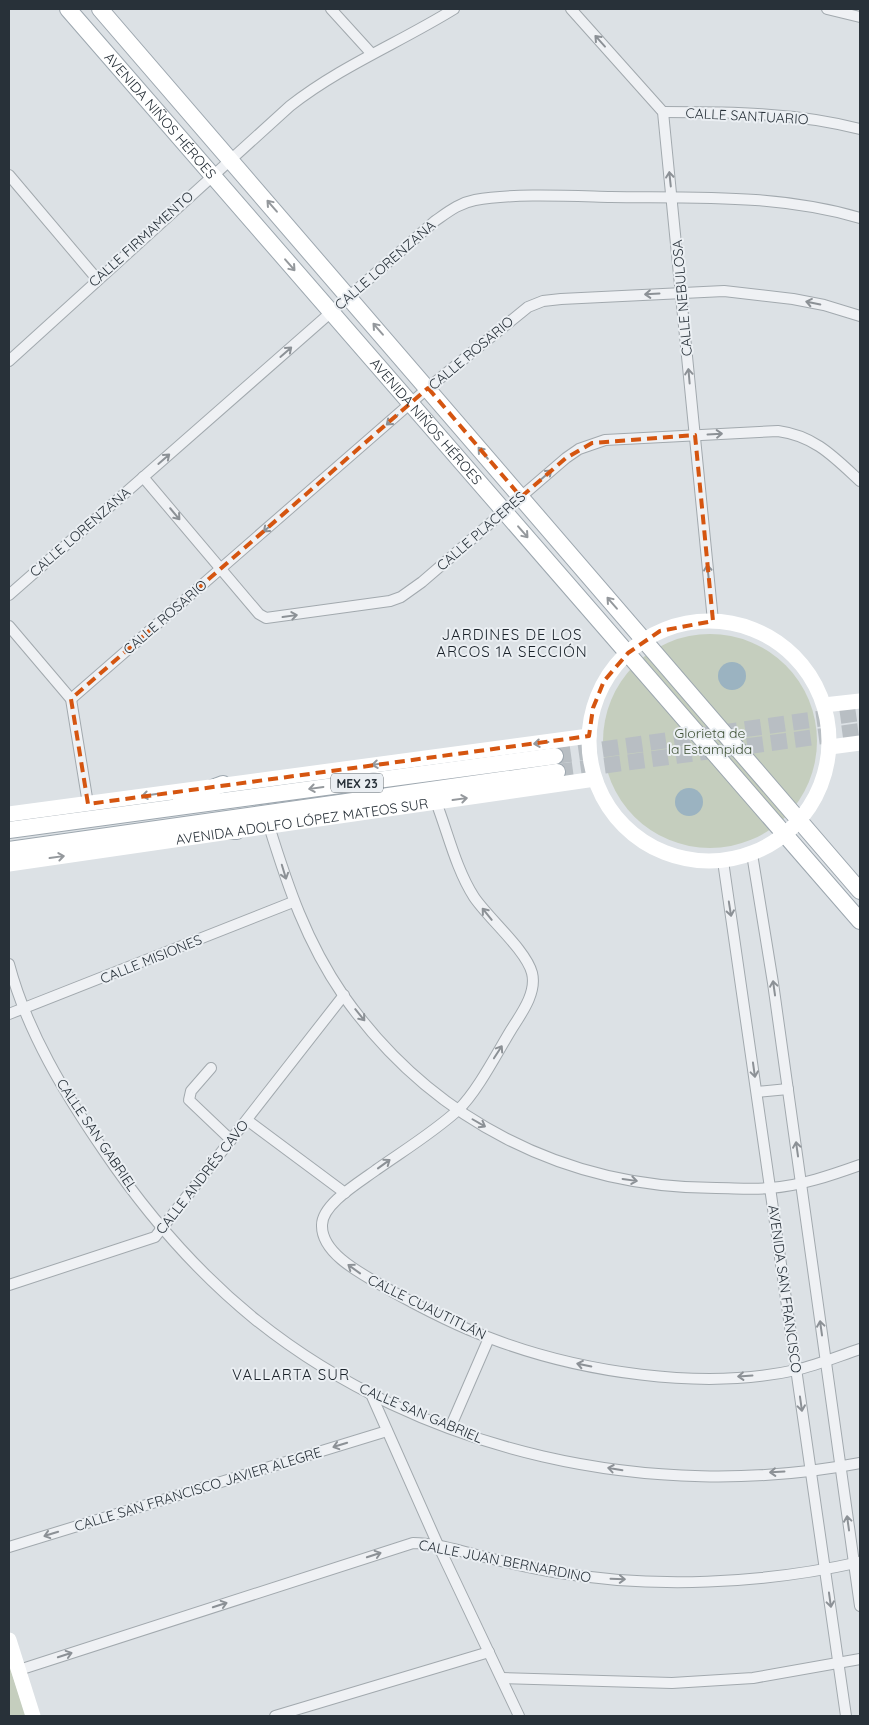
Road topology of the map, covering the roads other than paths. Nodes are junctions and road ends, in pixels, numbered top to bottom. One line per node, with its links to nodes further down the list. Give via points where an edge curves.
1 (68, 9): 13 (main road, AVENIDA NIÑOS HÉROES)
2 (100, 9): 11 (main road, AVENIDA NIÑOS HÉROES)
3 (331, 9): 8 (street)
4 (454, 9): 8 (street, CALLE FIRMAMENTO)
5 (571, 9): 9 (street, one-way to 5)
6 (827, 9): 7 (street)
7 (860, 17)
8 (371, 53): 11 (street, CALLE FIRMAMENTO, via 319,83)
9 (663, 112): 10 (street, CALLE SANTUARIO, via 784,116); 14 (street, CALLE NEBULOSA, one-way to 9)
10 (860, 129)
11 (231, 158): 13 (street, CALLE FIRMAMENTO); 18 (main road, AVENIDA NIÑOS HÉROES, one-way to 11)
12 (9, 175): 16 (street)
13 (212, 175): 16 (street, CALLE FIRMAMENTO); 19 (main road, AVENIDA NIÑOS HÉROES, one-way to 19)
14 (672, 198): 15 (street, CALLE LORENZANA, via 751,198 820,208); 17 (street, CALLE NEBULOSA); 18 (street, CALLE LORENZANA, via 475,200 459,205 435,221)
15 (860, 218)
16 (97, 279): 21 (street, CALLE FIRMAMENTO)
17 (681, 293): 20 (street, CALLE ROSARIO, one-way to 17, via 824,305 760,294 724,291); 22 (street, CALLE ROSARIO, one-way to 22, via 562,299 528,307); 24 (street, CALLE NEBULOSA, one-way to 17)
18 (350, 296): 19 (street, CALLE LORENZANA); 22 (main road, AVENIDA NIÑOS HÉROES, one-way to 18)
19 (331, 312): 23 (main road, AVENIDA NIÑOS HÉROES); 25 (street, CALLE LORENZANA, one-way to 19)
20 (860, 316)
21 (9, 361)
22 (428, 388): 23 (street, CALLE ROSARIO); 27 (main road, AVENIDA NIÑOS HÉROES, one-way to 22)
23 (411, 404): 28 (main road, AVENIDA NIÑOS HÉROES); 29 (street, CALLE ROSARIO, one-way to 29)
24 (694, 435): 26 (street, CALLE PLACERES, one-way to 26, via 795,433 825,450); 27 (street, CALLE PLACERES, one-way to 24, via 566,458 592,443); 31 (street, CALLE NEBULOSA, one-way to 24)
25 (143, 477): 29 (street, CALLE PLACERES, one-way to 29); 30 (street, CALLE LORENZANA)
26 (860, 481)
27 (521, 497): 28 (street, CALLE PLACERES); 33 (main road, AVENIDA NIÑOS HÉROES, one-way to 27)
28 (504, 511): 29 (street, CALLE PLACERES, one-way to 28, via 266,618 390,601 422,582); 34 (main road, AVENIDA NIÑOS HÉROES, one-way to 34)
29 (221, 569): 35 (street, CALLE ROSARIO)
30 (9, 595)
31 (713, 621): 33 (main road, via 677,625); 37 (main road, via 754,630 790,652 816,686)
32 (9, 626): 35 (street)
33 (644, 640): 34 (main road); 47 (main road, AVENIDA NIÑOS HÉROES)
34 (628, 653): 38 (main road, via 604,681 593,708); 52 (main road, AVENIDA NIÑOS HÉROES)
35 (71, 699): 44 (street)
36 (860, 701): 37 (main road)
37 (824, 705): 40 (main road)
38 (589, 736): 41 (main road); 42 (main road, one-way to 42)
39 (860, 743): 40 (main road)
40 (830, 747): 47 (main road, via 827,770 816,799)
41 (595, 779): 43 (main road, AVENIDA ADOLFO LÓPEZ MATEOS SUR, one-way to 41); 55 (main road, via 614,815 644,842 682,858)
42 (222, 784): 44 (main road, one-way to 44); 45 (main road)
43 (436, 802): 48 (main road, AVENIDA ADOLFO LÓPEZ MATEOS SUR); 67 (street, one-way to 43, via 523,1012 533,983 528,964 474,897)
44 (88, 804): 46 (main road)
45 (158, 810): 49 (main road, AVENIDA ADOLFO LÓPEZ MATEOS SUR / MEX 23, one-way to 45, via 556,764); 50 (main road, AVENIDA ADOLFO LÓPEZ MATEOS SUR / MEX 23)
46 (9, 814)
47 (800, 821): 52 (main road); 57 (main road, AVENIDA NIÑOS HÉROES)
48 (269, 826): 51 (main road, AVENIDA ADOLFO LÓPEZ MATEOS SUR); 58 (street, one-way to 58)
49 (162, 828): 51 (main road); 53 (main road, AVENIDA ADOLFO LÓPEZ MATEOS SUR / MEX 23)
50 (9, 830)
51 (237, 831): 56 (main road, AVENIDA ADOLFO LÓPEZ MATEOS SUR, one-way to 51)
52 (786, 834): 54 (main road); 59 (main road, AVENIDA NIÑOS HÉROES)
53 (9, 850)
54 (752, 854): 55 (main road); 65 (street, one-way to 54)
55 (722, 861): 66 (street, AVENIDA SAN FRANCISCO, one-way to 66)
56 (9, 864)
57 (860, 891)
58 (293, 902): 61 (street, via 316,950); 62 (street, CALLE MISIONES)
59 (860, 921)
60 (9, 964): 62 (street, CALLE SAN GABRIEL)
61 (344, 995): 67 (street, one-way to 67, via 394,1057); 68 (street, CALLE ANDRÉS CAVO)
62 (24, 1009): 63 (street, CALLE MISIONES); 74 (street, CALLE SAN GABRIEL, via 52,1069 84,1123 121,1176)
63 (9, 1014)
64 (211, 1068): 69 (street, via 191,1091 189,1100)
65 (788, 1089): 66 (street); 71 (street, one-way to 65)
66 (757, 1092): 72 (street, AVENIDA SAN FRANCISCO)
67 (458, 1110): 72 (street, one-way to 72, via 540,1155 603,1176 683,1188); 73 (street, one-way to 67)
68 (247, 1120): 69 (street, CALLE ANDRÉS CAVO); 73 (street)
69 (231, 1140): 74 (street, CALLE ANDRÉS CAVO)
70 (860, 1165): 71 (street)
71 (801, 1183): 72 (street); 78 (street, one-way to 71)
72 (770, 1188): 79 (street, AVENIDA SAN FRANCISCO)
73 (345, 1193): 76 (street, CALLE CUAUTITLÁN, one-way to 73, via 421,1307 355,1271 335,1253 322,1230 322,1220)
74 (164, 1228): 75 (street, CALLE ANDRÉS CAVO, via 147,1242); 80 (street, CALLE SAN GABRIEL, via 256,1319 329,1370)
75 (9, 1285)
76 (489, 1338): 79 (street, CALLE CUAUTITLÁN, one-way to 76, via 719,1378 661,1376 608,1370); 81 (street)
77 (860, 1349): 78 (street, CALLE CUAUTITLÁN)
78 (826, 1360): 79 (street, CALLE CUAUTITLÁN); 84 (street)
79 (796, 1370): 85 (street, AVENIDA SAN FRANCISCO, one-way to 85)
80 (371, 1394): 81 (street, CALLE SAN GABRIEL); 82 (street)
81 (450, 1428): 85 (street, CALLE SAN GABRIEL, one-way to 81, via 721,1475 628,1471 538,1455)
82 (387, 1431): 86 (street); 87 (street, CALLE SAN FRANCISCO JAVIER ALEGRE, one-way to 87)
83 (860, 1462): 84 (street, CALLE SAN GABRIEL)
84 (840, 1466): 85 (street, CALLE SAN GABRIEL); 88 (street, one-way to 84)
85 (811, 1471): 89 (street, AVENIDA SAN FRANCISCO)
86 (438, 1545): 89 (street, CALLE JUAN BERNARDINO, one-way to 89, via 507,1563 602,1578 696,1581); 92 (street); 95 (street, CALLE JUAN BERNARDINO, one-way to 86, via 413,1543)
87 (9, 1547)
88 (857, 1562): 89 (street, CALLE JUAN BERNARDINO); 90 (street)
89 (826, 1570): 94 (street, AVENIDA SAN FRANCISCO, one-way to 94)
90 (860, 1606)
91 (9, 1640): 95 (main road)
92 (489, 1652): 96 (street); 98 (street)
93 (860, 1658): 94 (street)
94 (838, 1661): 96 (street, via 753,1678 672,1683); 100 (street, AVENIDA SAN FRANCISCO)
95 (18, 1670): 97 (main road)
96 (502, 1678): 99 (street)
97 (34, 1716)
98 (275, 1716)
99 (519, 1716)
100 (846, 1716)

